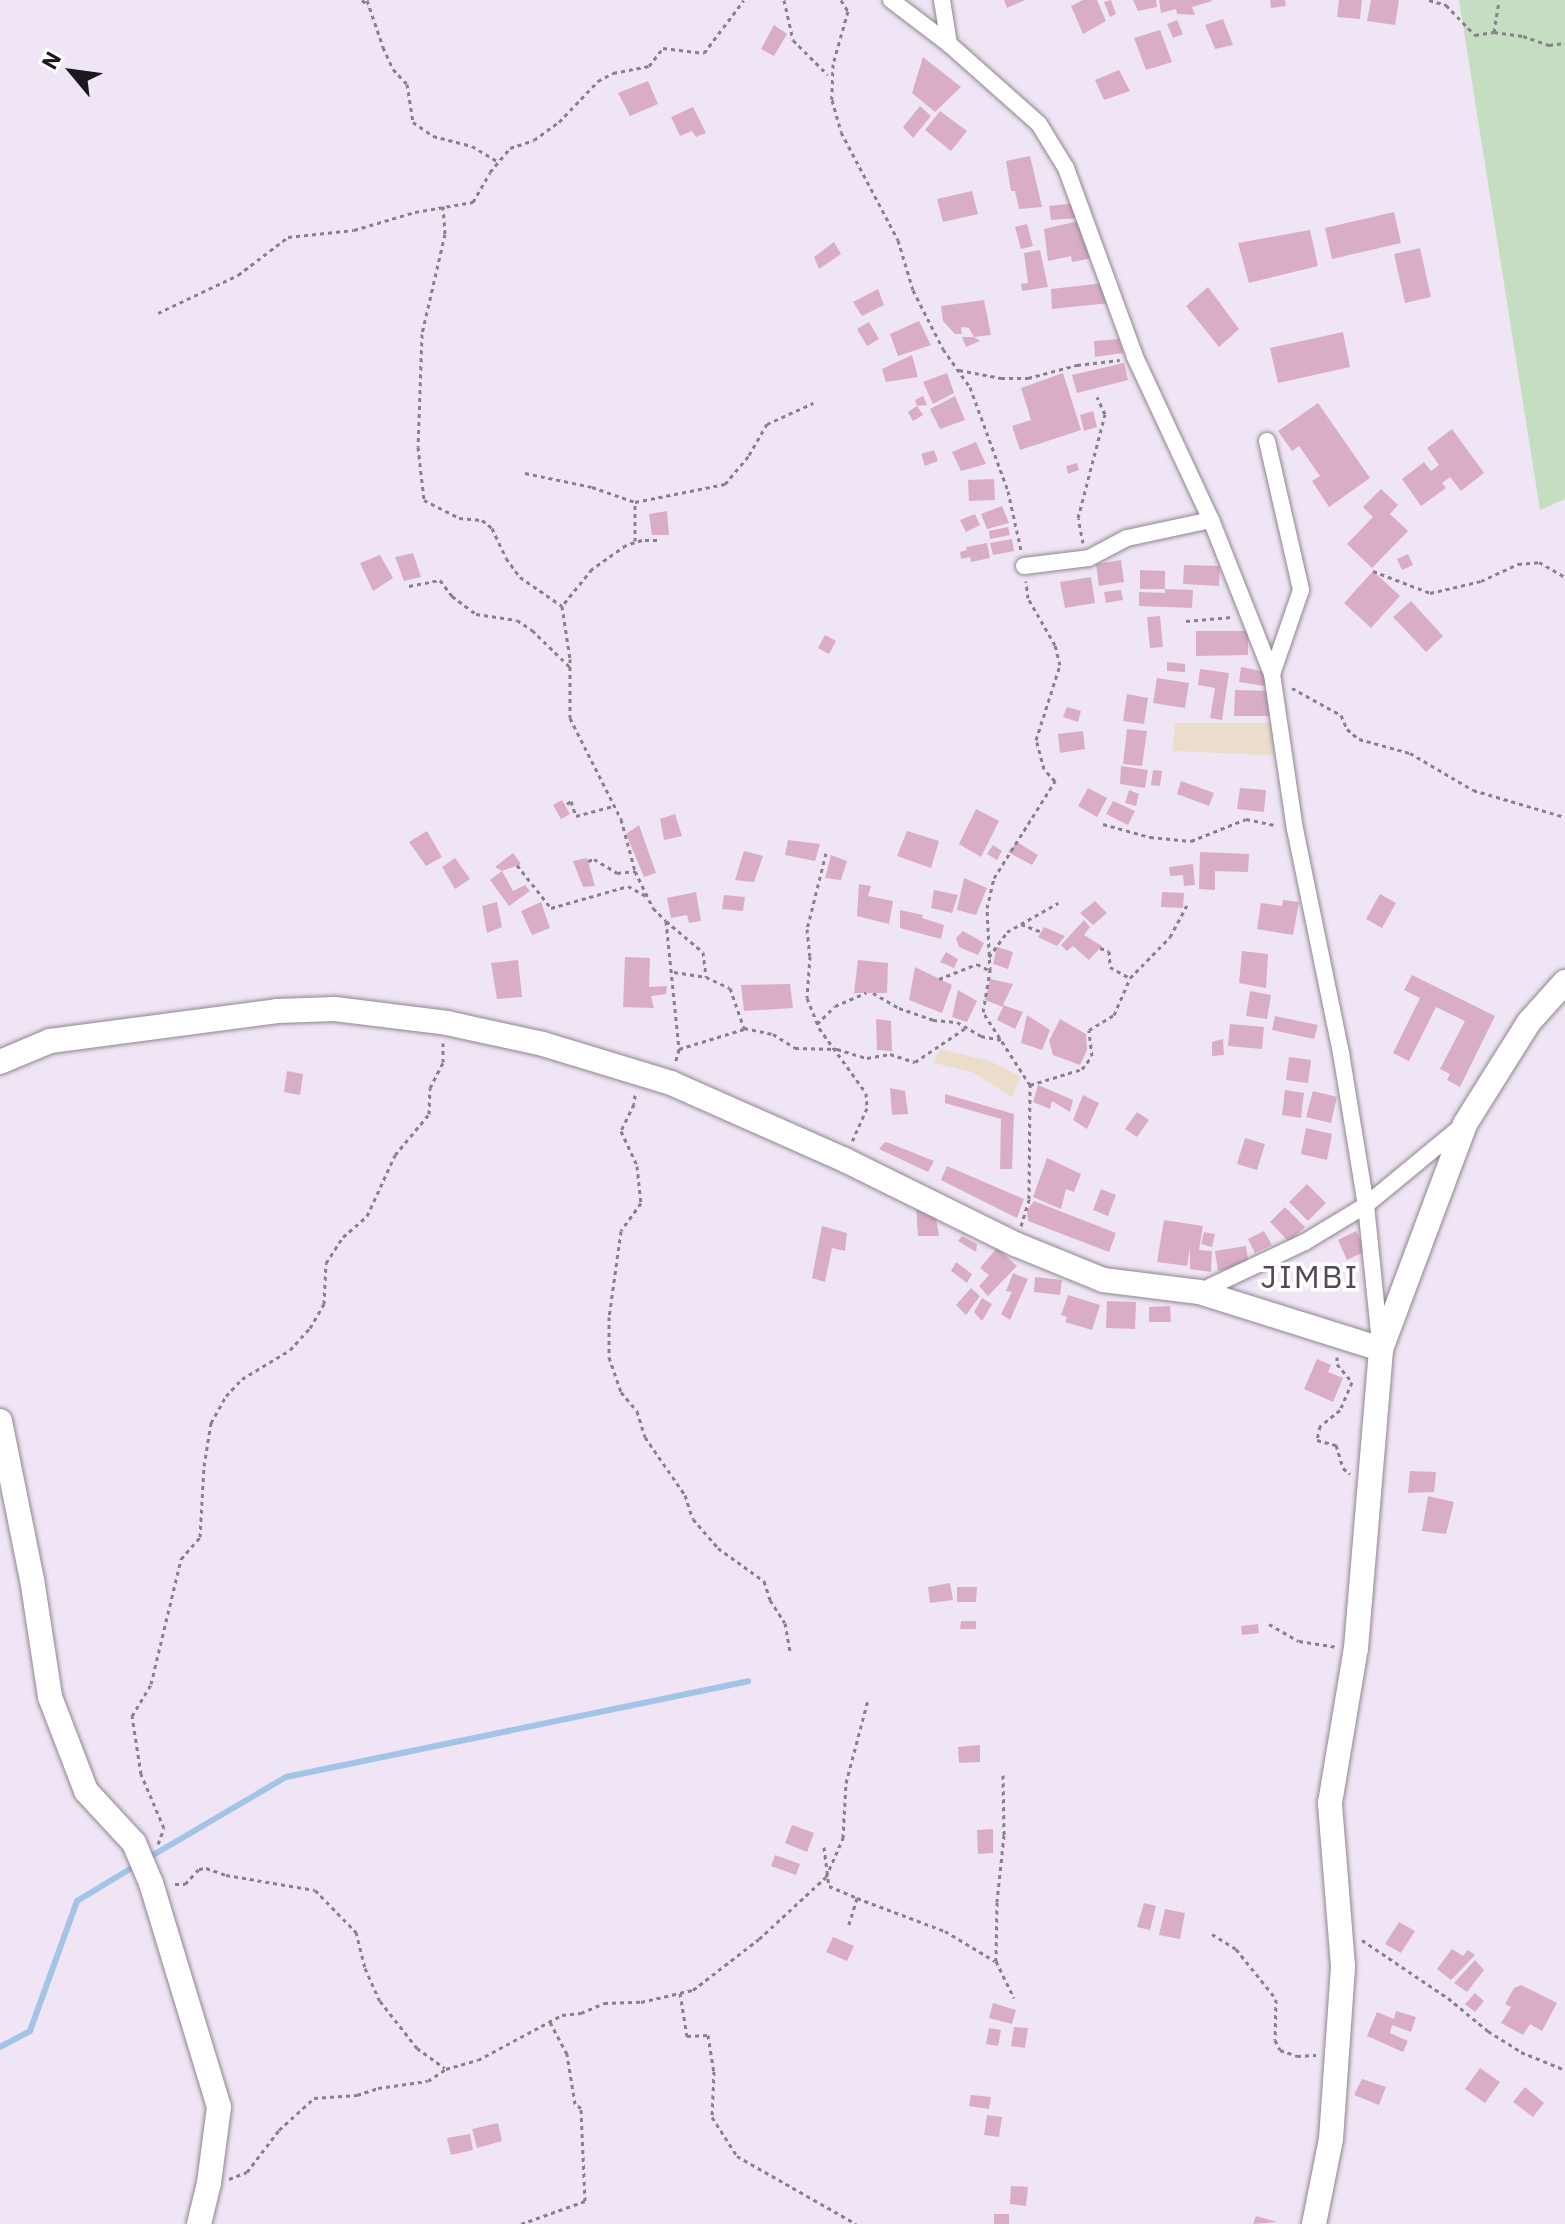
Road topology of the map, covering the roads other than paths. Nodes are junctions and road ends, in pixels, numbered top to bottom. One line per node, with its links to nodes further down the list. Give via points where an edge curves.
1 (891, 0): 3 (street)
2 (942, 0): 3 (street)
3 (949, 44): 5 (street, via 1039,124 1066,168 1135,357)
4 (1267, 441): 7 (street, via 1301,590)
5 (1211, 520): 6 (street, via 1127,538 1071,563); 7 (street)
6 (1024, 566)
7 (1272, 674): 11 (street, via 1295,829)
8 (1565, 982): 10 (main road, via 1529,1022)
9 (0, 1062): 12 (main road, via 50,1041 277,1011 335,1009 447,1023 543,1044 671,1083 1103,1280)
10 (1465, 1124): 11 (street); 13 (main road)
11 (1366, 1205): 12 (street, via 1305,1242); 13 (street)
12 (1199, 1292): 13 (main road)
13 (1381, 1349): 16 (main road, via 1356,1648 1330,1803 1343,1966 1328,2160)
14 (0, 1421): 15 (main road, via 50,1697 86,1791 134,1843 151,1883 219,2107)
15 (199, 2224)
16 (1314, 2224)

